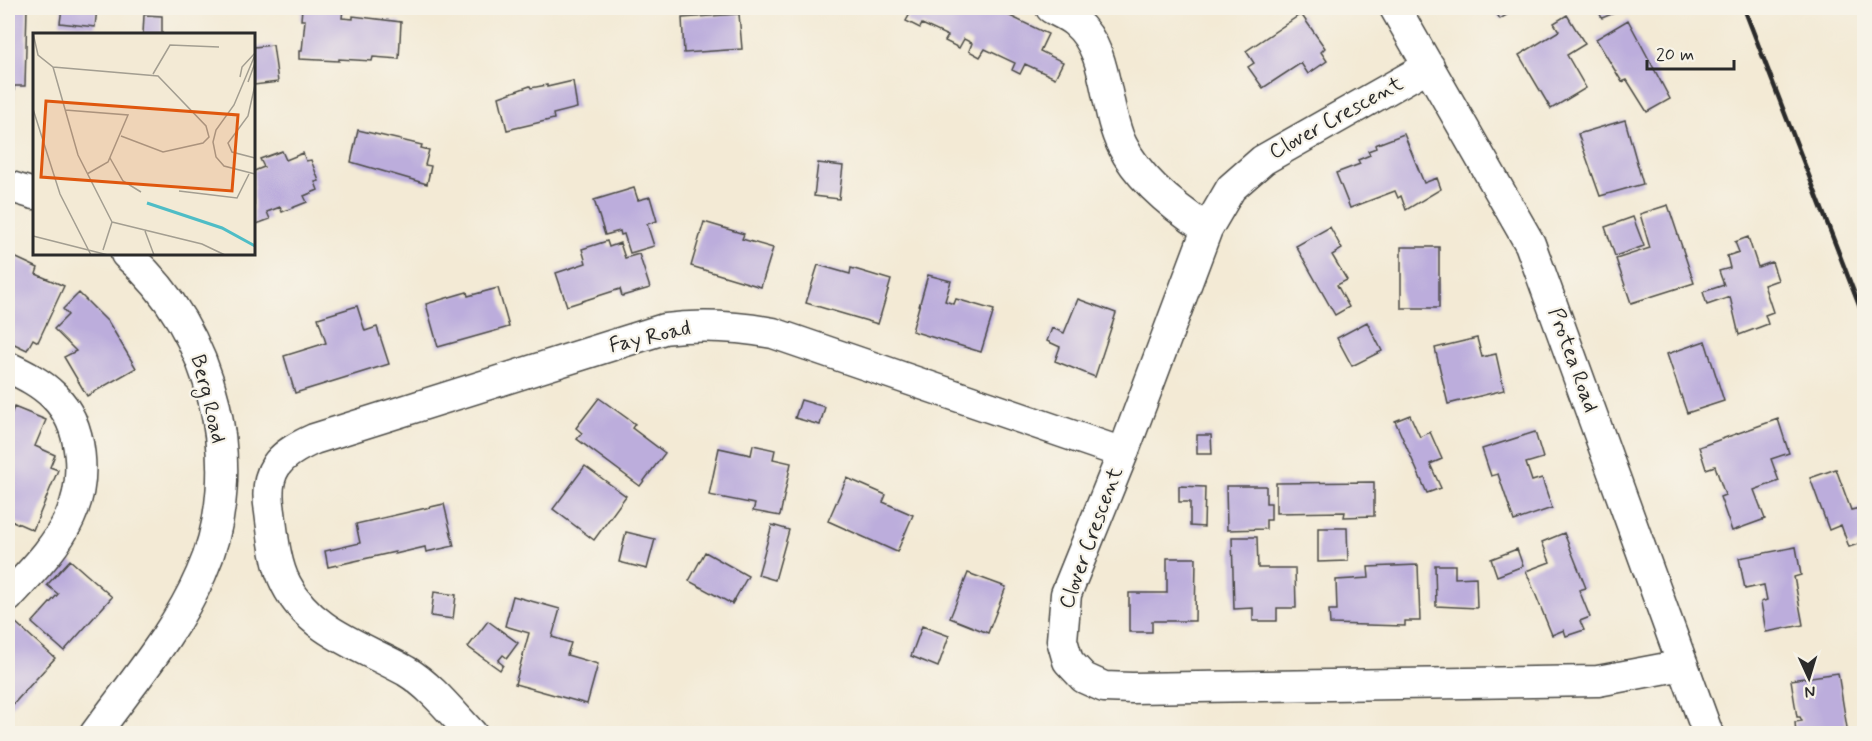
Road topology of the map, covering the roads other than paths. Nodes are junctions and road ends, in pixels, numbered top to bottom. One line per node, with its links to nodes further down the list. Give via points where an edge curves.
1 (1051, 8): 6 (street, via 1074,21 1088,37 1098,58 1110,114 1122,146 1178,210)
2 (1395, 8): 3 (street, Protea Road)
3 (1429, 66): 6 (street, Clover Crescent, via 1263,160 1231,188); 11 (street, Protea Road, via 1530,244)
4 (8, 186): 5 (street)
5 (33, 194)
6 (1207, 229): 9 (street, Clover Crescent)
7 (127, 255): 12 (street, Berg Road, via 144,269 180,315 203,362 222,459 219,520 201,574 171,628)
8 (8, 367): 10 (street, via 31,377 56,397 72,424 80,458 70,517 58,538)
9 (1123, 453): 11 (street, Clover Crescent, via 1066,594 1063,616 1062,640 1068,661 1084,678 1104,687 1598,681); 13 (street, Fay Road, via 773,333 708,325 664,329 293,448 279,459 267,500 285,583 303,609 330,633 408,672)
10 (8, 597)
11 (1683, 665): 14 (street, Protea Road)
12 (95, 734)
13 (472, 734)
14 (1707, 734)

